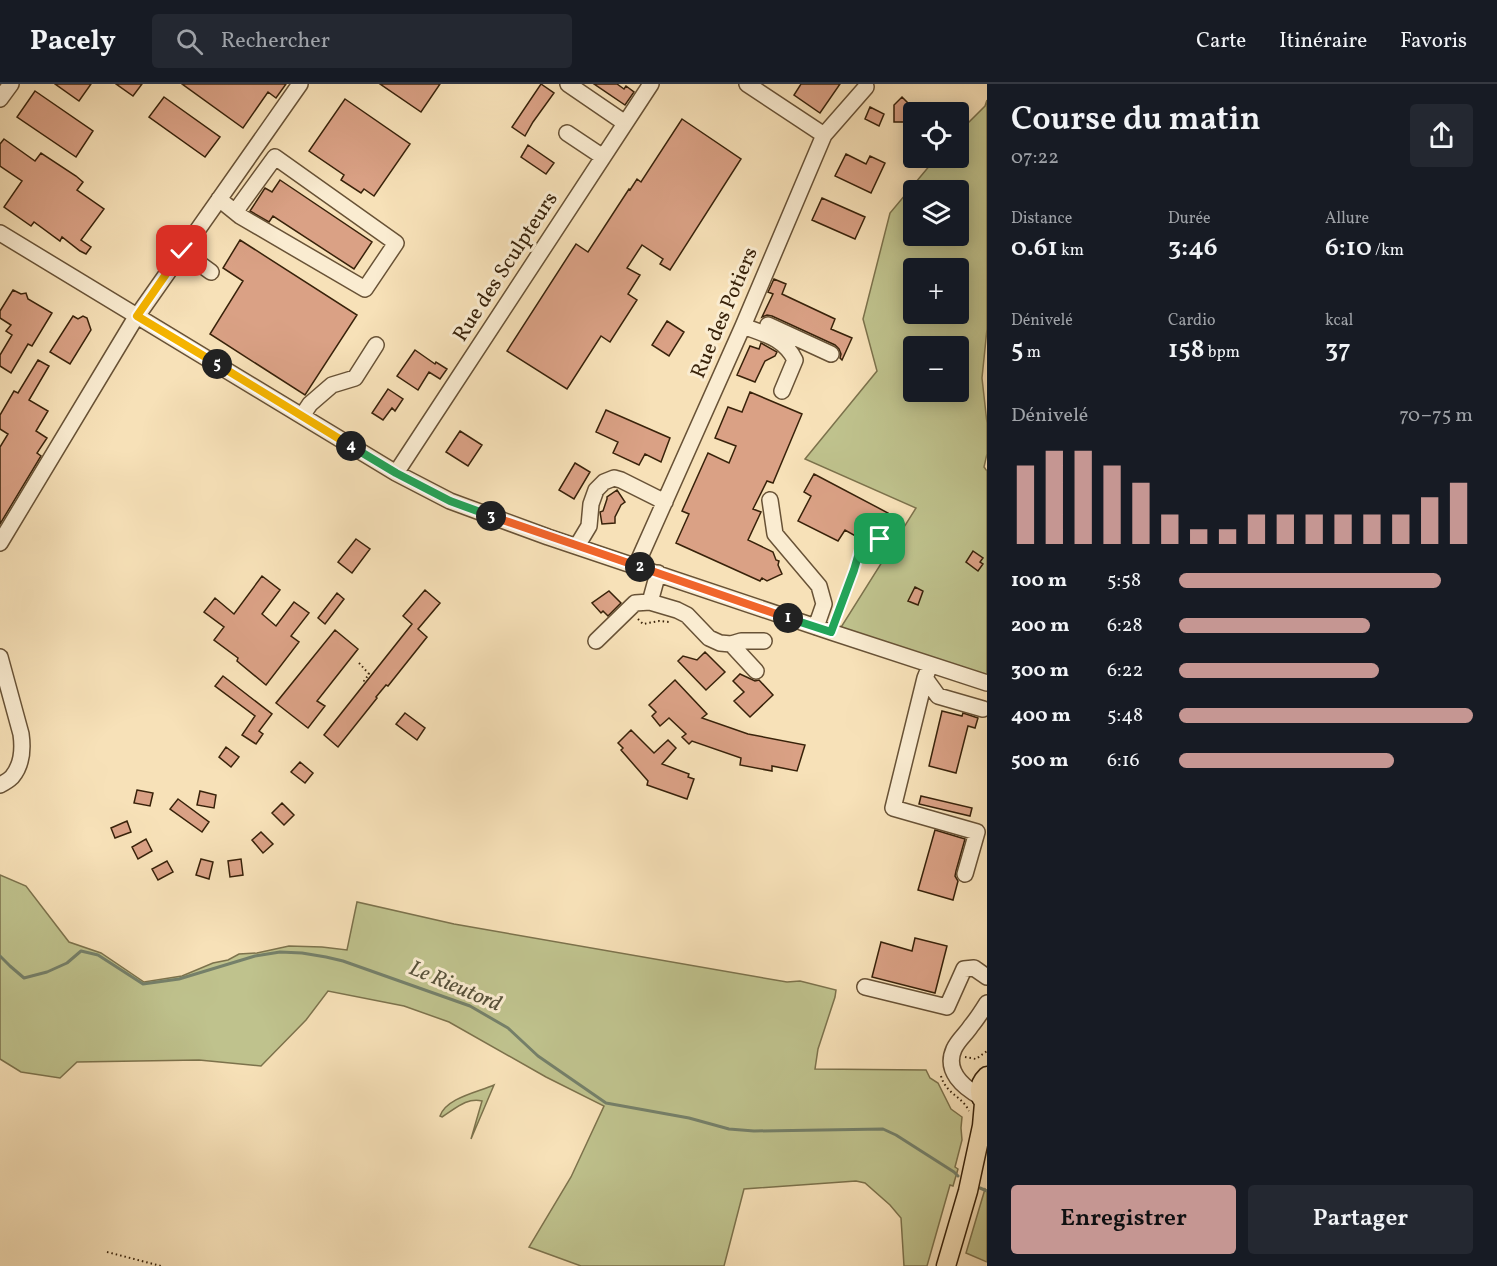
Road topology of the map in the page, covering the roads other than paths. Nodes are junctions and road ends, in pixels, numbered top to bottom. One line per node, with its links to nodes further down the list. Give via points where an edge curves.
1 (11, 84): 7 (street)
2 (300, 84): 12 (street)
3 (568, 84): 8 (street)
4 (651, 84): 8 (street, Rue des Sculpteurs)
5 (747, 84): 10 (street)
6 (866, 87): 10 (street, Rue des Potiers)
7 (0, 99)
8 (625, 123): 11 (street, Rue des Sculpteurs)
9 (567, 133): 11 (street)
10 (824, 135): 18 (street, Rue des Potiers)
11 (603, 157): 23 (street, Rue des Sculpteurs)
12 (219, 199): 13 (street); 15 (street)
13 (235, 212): 13 (street, via 364,289 396,243 275,157)
14 (0, 233): 17 (street)
15 (182, 251): 16 (street); 17 (street)
16 (212, 272)
17 (137, 316): 22 (street); 26 (street)
18 (745, 321): 20 (street); 21 (street, via 790,349 795,360); 25 (street, Rue des Potiers)
19 (376, 345): 22 (street, via 355,378 332,385)
20 (831, 354)
21 (782, 391)
22 (302, 416): 23 (street)
23 (396, 473): 27 (street, via 450,501)
24 (770, 500): 31 (street, via 775,534 819,586 824,604)
25 (665, 502): 27 (street, via 621,480 604,482 596,490 589,526); 28 (street, Rue des Potiers)
26 (0, 543)
27 (577, 546): 28 (street)
28 (636, 566): 29 (street)
29 (658, 573): 30 (street); 31 (street)
30 (650, 602): 32 (street, via 635,603); 34 (street, via 687,615 710,638)
31 (816, 627): 37 (street)
32 (596, 641)
33 (764, 641): 34 (street)
34 (731, 644): 36 (street)
35 (0, 657): 40 (street, via 23,745 12,778)
36 (756, 671)
37 (928, 672): 38 (street); 39 (street, via 938,696); 41 (street, via 893,808 977,832)
38 (987, 683)
39 (983, 709)
40 (0, 785)
41 (965, 874)
42 (987, 977): 43 (street, via 974,968 964,969 947,1007)
43 (865, 987)
44 (987, 1003): 45 (street, via 954,1048)
45 (947, 1071): 46 (street, via 965,1077); 47 (street)
46 (986, 1077): 47 (main road, via 980,1087)
47 (984, 1101): 49 (main road)
48 (987, 1143): 49 (main road)
49 (968, 1191): 50 (main road)
50 (946, 1266)

